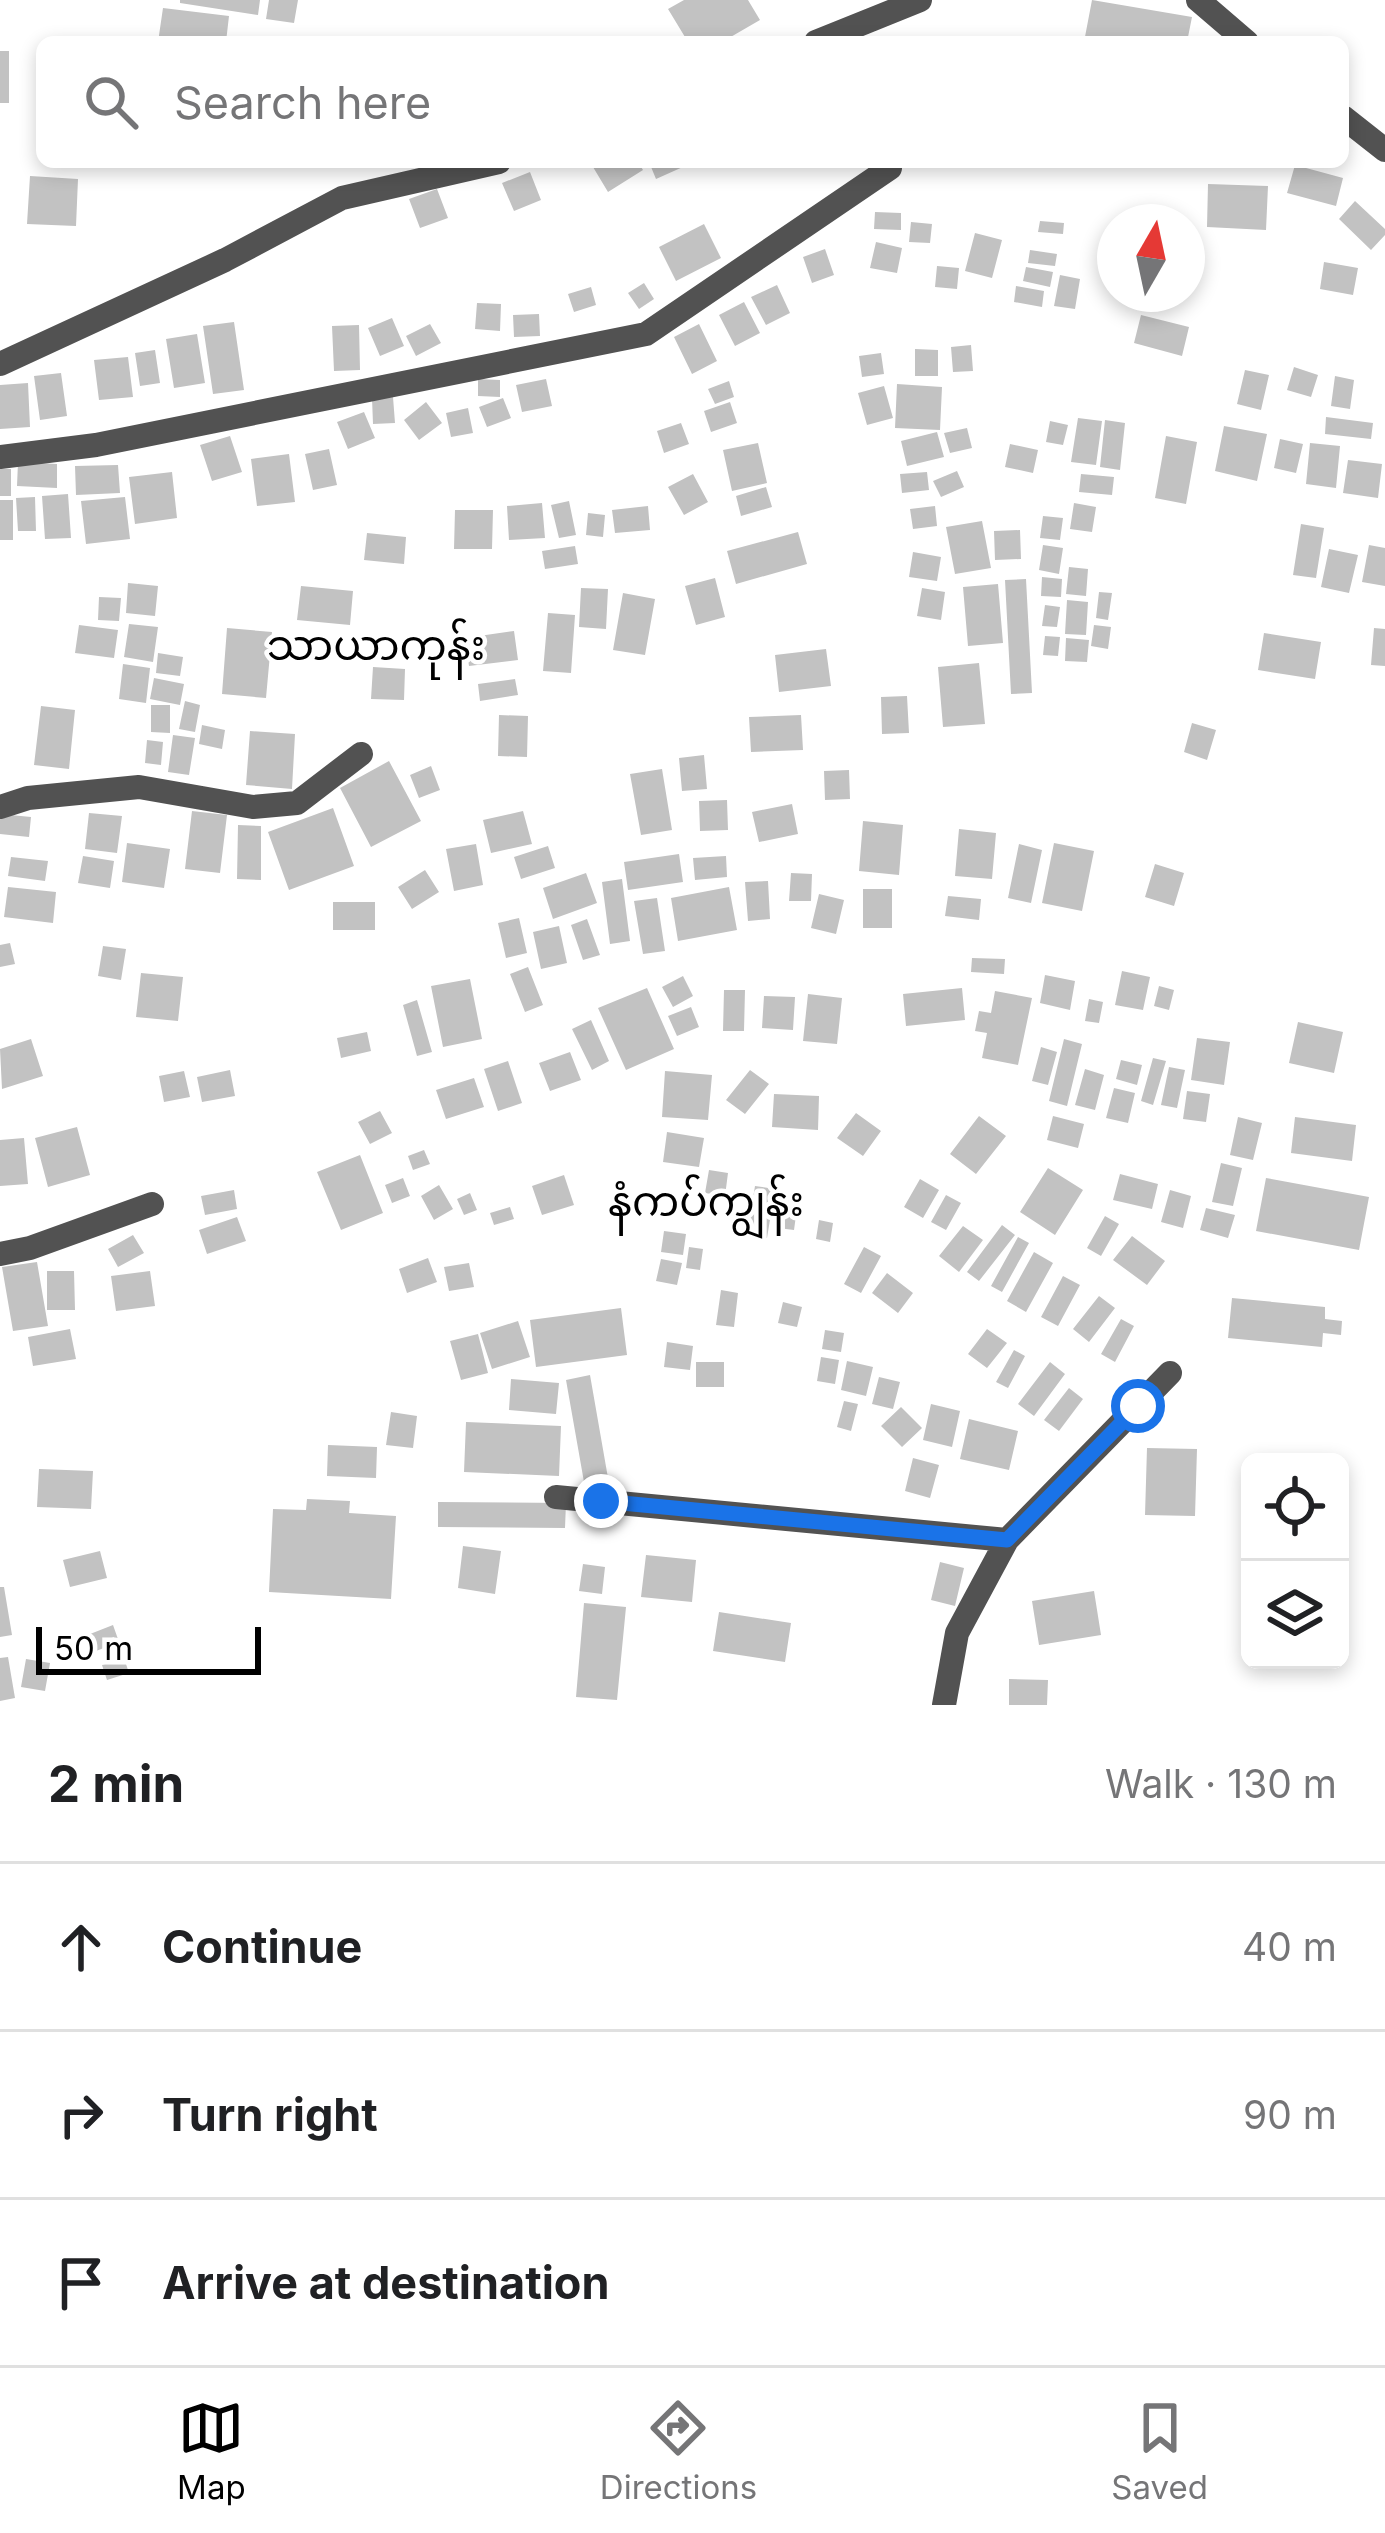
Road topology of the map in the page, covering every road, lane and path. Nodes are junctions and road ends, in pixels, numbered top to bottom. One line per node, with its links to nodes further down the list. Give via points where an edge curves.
1 (920, 0): 3 (street)
2 (1198, 0): 4 (street)
3 (831, 36)
4 (1240, 36)
5 (1349, 122): 6 (street)
6 (1385, 150)
7 (473, 168): 9 (street, via 342,198)
8 (890, 168): 10 (street, via 646,334)
9 (0, 364)
10 (0, 457)
11 (361, 754): 12 (street, via 297,803 253,807 139,787)
12 (0, 807)
13 (152, 1204): 14 (street)
14 (0, 1254)
15 (1170, 1373): 17 (street)
16 (556, 1497): 17 (street)
17 (1007, 1540): 18 (street, via 957,1633)
18 (944, 1705)

